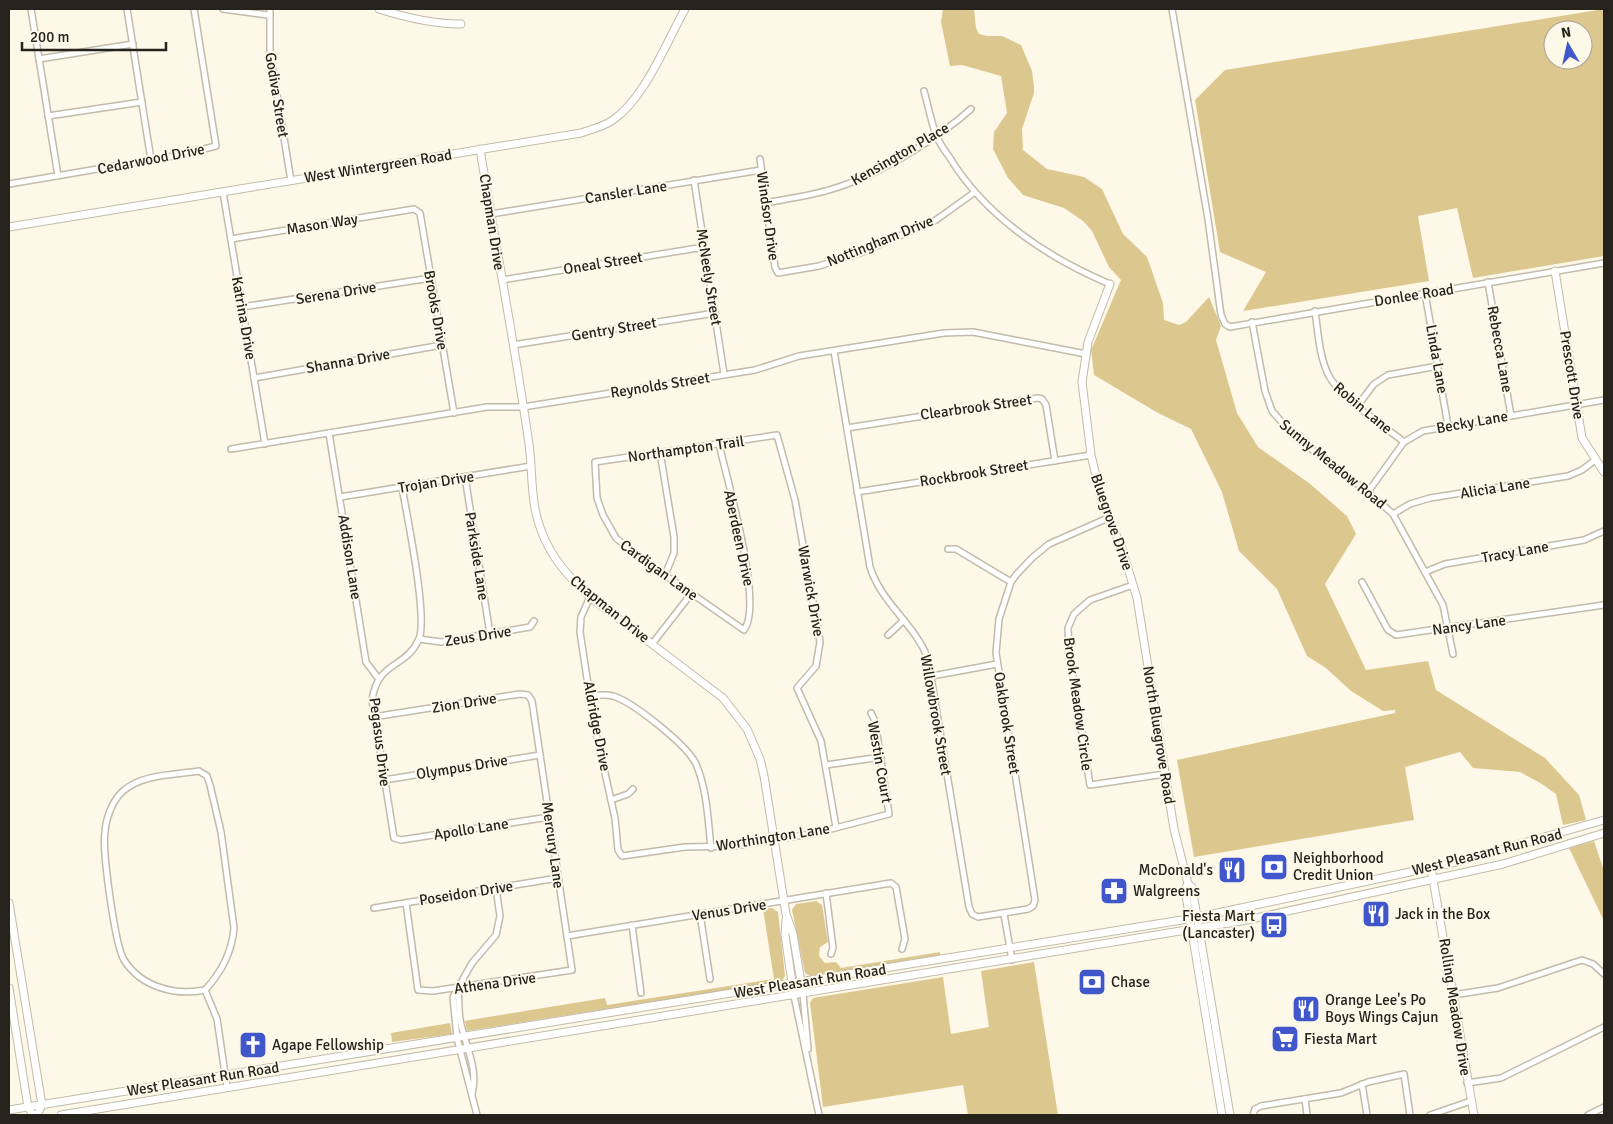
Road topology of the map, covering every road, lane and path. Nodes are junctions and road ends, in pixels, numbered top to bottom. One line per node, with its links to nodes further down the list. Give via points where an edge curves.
1 (31, 9): 12 (street)
2 (127, 9): 11 (street)
3 (194, 9): 20 (street, Cedarwood Drive, via 216,146)
4 (223, 9): 9 (street)
5 (270, 9): 9 (street, Godiva Street)
6 (379, 9): 10 (main road, via 411,20)
7 (685, 9): 18 (main road, West Wintergreen Road, via 636,96 614,120 581,132)
8 (1172, 9): 45 (street, Donlee Road, via 1221,315 1230,327)
9 (268, 15): 24 (street, Godiva Street, via 270,51)
10 (461, 24)
11 (133, 44): 12 (street); 14 (street)
12 (39, 59): 16 (street)
13 (924, 91): 17 (street)
14 (142, 102): 16 (street); 20 (street)
15 (971, 109): 17 (street, Kensington Place)
16 (48, 116): 22 (street)
17 (936, 136): 27 (street); 28 (street, Kensington Place, via 849,184)
18 (480, 149): 24 (main road, West Wintergreen Road); 30 (main road, Chapman Drive)
19 (760, 159): 21 (street, Windsor Drive)
20 (151, 160): 22 (street, Cedarwood Drive)
21 (761, 170): 23 (street, Cansler Lane); 28 (street, Windsor Drive)
22 (58, 176): 25 (street, Cedarwood Drive)
23 (694, 180): 30 (street, Cansler Lane); 33 (street, McNeely Street)
24 (291, 181): 26 (main road, West Wintergreen Road)
25 (9, 184)
26 (223, 192): 31 (main road, West Wintergreen Road); 32 (street, Katrina Drive)
27 (975, 192): 36 (street, Nottingham Drive, via 936,220 860,253 819,266); 40 (street, via 1010,226 1067,264)
28 (766, 203): 36 (street, Windsor Drive)
29 (414, 209): 32 (street, Mason Way); 37 (street, Brooks Drive, via 420,213)
30 (491, 214): 38 (main road, Chapman Drive)
31 (9, 227)
32 (231, 239): 42 (street, Katrina Drive)
33 (704, 247): 38 (street, Oneal Street); 44 (street, McNeely Street)
34 (1604, 263): 35 (street, Donlee Road)
35 (1555, 271): 39 (street, Donlee Road); 54 (main road, Prescott Drive)
36 (778, 273)
37 (430, 278): 42 (street, Serena Drive); 46 (street, Brooks Drive)
38 (502, 280): 47 (main road, Chapman Drive)
39 (1488, 282): 41 (street, Donlee Road); 58 (street, Rebecca Lane)
40 (1110, 284): 49 (main road)
41 (1425, 293): 43 (street, Donlee Road); 50 (street, Linda Lane)
42 (242, 308): 52 (street, Katrina Drive)
43 (1315, 311): 45 (street, Donlee Road); 55 (street, Robin Lane, via 1327,373 1338,389)
44 (714, 313): 47 (street, Gentry Street); 51 (street, McNeely Street)
45 (1252, 322): 77 (street, Sunny Meadow Road, via 1267,399 1278,421)
46 (442, 345): 52 (street, Shanna Drive); 57 (street, Brooks Drive)
47 (513, 345): 56 (main road, Chapman Drive)
48 (834, 351): 49 (street, Reynolds Street, via 962,332); 51 (street, Reynolds Street); 60 (street, Willowbrook Street)
49 (1086, 354): 68 (main road, Bluegrove Drive, via 1082,382)
50 (1438, 366): 55 (street, via 1388,376 1374,384); 59 (street, Linda Lane)
51 (724, 374): 56 (street, Reynolds Street)
52 (254, 378): 64 (street, Katrina Drive)
53 (1604, 400): 54 (street, Becky Lane)
54 (1577, 404): 58 (street, Becky Lane); 69 (main road, Prescott Drive, via 1582,438)
55 (1358, 405): 63 (street, Robin Lane)
56 (523, 407): 57 (street, Reynolds Street); 72 (main road, Chapman Drive)
57 (454, 413): 61 (street, Reynolds Street)
58 (1511, 416): 59 (street, Becky Lane)
59 (1448, 426): 63 (street, Becky Lane, via 1423,431)
60 (847, 428): 70 (street, Clearbrook Street, via 1038,398 1046,404); 76 (street, Willowbrook Street)
61 (329, 434): 64 (street, Reynolds Street); 78 (street, Addison Lane)
62 (778, 435): 65 (street, Northampton Trail); 109 (street, Warwick Drive, via 798,514 820,642 816,666 797,688 817,730)
63 (1404, 442): 77 (street, Becky Lane)
64 (265, 444): 66 (street, Reynolds Street)
65 (719, 444): 67 (street, Northampton Trail); 94 (street, Aberdeen Drive, via 750,587 750,612)
66 (231, 449)
67 (660, 452): 71 (street, Northampton Trail); 84 (street, via 674,537 674,553)
68 (1091, 455): 70 (street, Rockbrook Street); 80 (main road, Bluegrove Drive)
69 (1596, 460): 73 (main road, Prescott Drive); 79 (street, Alicia Lane, via 1568,476 1430,498)
70 (1055, 461): 76 (street, Rockbrook Street)
71 (595, 462): 84 (street, Cardigan Lane, via 597,498 611,530 616,538)
72 (532, 466): 74 (street, Trojan Drive); 89 (main road, Chapman Drive, via 533,502 540,530 563,570)
73 (1604, 472)
74 (464, 477): 75 (street, Trojan Drive); 95 (street, Parkside Lane)
75 (402, 487): 78 (street, Trojan Drive); 97 (street, via 422,614)
76 (857, 492): 91 (street, Willowbrook Street, via 873,579 883,597)
77 (1368, 492): 79 (street, Sunny Meadow Road)
78 (340, 497): 102 (street, Addison Lane, via 366,662)
79 (1393, 514): 83 (street, Sunny Meadow Road)
80 (1108, 518): 85 (street, Oakbrook Street, via 1049,544); 87 (main road, Bluegrove Drive)
81 (1604, 531): 83 (street, Tracy Lane, via 1584,540 1445,564)
82 (948, 549): 85 (street, via 956,549)
83 (1425, 572): 93 (street, Sunny Meadow Road, via 1443,605)
84 (665, 575): 88 (street, Cardigan Lane)
85 (1011, 582): 100 (street, Oakbrook Street, via 997,628)
86 (1362, 582): 93 (street, Nancy Lane, via 1393,634)
87 (1133, 585): 110 (main road, North Bluegrove Road); 110 (street, Brook Meadow Circle, via 1090,600 1074,614 1068,628 1090,786)
88 (691, 594): 94 (street, Cardigan Lane); 98 (street)
89 (590, 597): 98 (main road, Chapman Drive); 103 (street, Aldridge Drive, via 579,627)
90 (1604, 605): 93 (street, Nancy Lane)
91 (904, 620): 96 (street); 101 (street, Willowbrook Street, via 924,649)
92 (534, 621): 95 (street, Zeus Drive, via 530,627)
93 (1448, 628): 99 (street, Sunny Meadow Road)
94 (744, 630)
95 (490, 634): 97 (street, Zeus Drive, via 441,642)
96 (888, 635)
97 (419, 639): 102 (street, Pegasus Drive, via 412,651)
98 (652, 644): 120 (main road, Chapman Drive, via 723,698 743,721 760,759)
99 (1453, 654)
100 (998, 664): 101 (street); 137 (street, Oakbrook Street, via 1035,895 1031,908)
101 (932, 676): 137 (street, Willowbrook Street, via 969,907 978,918)
102 (378, 678): 105 (street, Pegasus Drive, via 372,700)
103 (590, 696): 113 (street, Aldridge Drive); 121 (street, via 618,698 657,724 682,746 694,761 702,781)
104 (871, 713): 108 (street, Westin Court)
105 (373, 717): 106 (street, Zion Drive, via 520,694 528,695 532,701); 111 (street, Pegasus Drive)
106 (534, 720): 107 (street, Mercury Lane)
107 (540, 755): 111 (street, Olympus Drive); 115 (street, Mercury Lane)
108 (881, 757): 109 (street); 114 (street, Westin Court)
109 (826, 765): 117 (street, Warwick Drive)
110 (1165, 774): 126 (main road, North Bluegrove Road)
111 (384, 780): 119 (street, Pegasus Drive)
112 (633, 789): 113 (street)
113 (611, 800): 122 (street, Aldridge Drive, via 618,850)
114 (888, 810): 117 (street, Worthington Lane, via 889,814 885,816)
115 (549, 817): 119 (street, Apollo Lane, via 400,840); 124 (street, Mercury Lane)
116 (1604, 820): 123 (main road, West Pleasant Run Road)
117 (836, 827): 120 (street, Worthington Lane)
118 (1604, 833): 125 (main road, West Pleasant Run Road, via 1511,862)
119 (394, 838)
120 (774, 839): 121 (street, Worthington Lane); 130 (main road, Chapman Drive)
121 (712, 848): 122 (street, Worthington Lane, via 685,847)
122 (622, 856)
123 (1431, 868): 125 (main road, Rolling Meadow Drive); 129 (main road, West Pleasant Run Road)
124 (558, 878): 127 (street, Poseidon Drive); 143 (street, Mercury Lane)
125 (1435, 880): 134 (main road, West Pleasant Run Road); 161 (main road, Rolling Meadow Drive)
126 (1188, 884): 138 (main road, North Bluegrove Road, via 1192,887); 139 (main road, North Bluegrove Road, via 1184,890)
127 (496, 888): 132 (street, Poseidon Drive); 157 (street, via 500,916 496,935 472,962)
128 (826, 893): 130 (street, Venus Drive); 146 (street, Venus Drive, via 891,883 896,888 904,940); 147 (street)
129 (1288, 897): 134 (main road); 138 (main road, West Pleasant Run Road)
130 (784, 901): 135 (street, Venus Drive); 136 (main road, Chapman Drive)
131 (9, 903): 181 (main road)
132 (406, 903): 133 (street, Poseidon Drive); 157 (street, Athena Drive, via 418,990)
133 (374, 908)
134 (1292, 911): 141 (main road, West Pleasant Run Road)
135 (700, 914): 140 (street, Venus Drive); 153 (street)
136 (786, 914): 154 (main road, Chapman Drive, via 793,934); 155 (main road, Chapman Drive, via 785,935)
137 (1004, 914): 145 (street)
138 (1198, 917): 139 (main road, West Pleasant Run Road); 141 (main road, North Bluegrove Road)
139 (1190, 918): 141 (main road, North Bluegrove Road); 142 (main road, West Pleasant Run Road)
140 (632, 925): 143 (street, Venus Drive); 159 (street)
141 (1196, 929): 144 (main road, West Pleasant Run Road); 164 (main road, North Bluegrove Road); 165 (main road, North Bluegrove Road)
142 (1104, 932): 144 (main road); 145 (main road, West Pleasant Run Road)
143 (567, 936): 150 (street, Mercury Lane)
144 (1106, 945): 149 (main road, West Pleasant Run Road)
145 (1010, 947): 148 (main road, West Pleasant Run Road); 149 (street)
146 (902, 949)
147 (831, 954)
148 (945, 958): 151 (main road); 154 (main road, West Pleasant Run Road)
149 (1012, 960): 151 (main road, West Pleasant Run Road)
150 (572, 970): 157 (street, Athena Drive)
151 (946, 971): 160 (main road, West Pleasant Run Road)
152 (1604, 974): 161 (street, via 1594,964 1582,960 1498,988)
153 (710, 979)
154 (801, 982): 155 (main road, West Pleasant Run Road); 160 (main road, Chapman Drive)
155 (792, 983): 162 (main road, Chapman Drive); 163 (main road, West Pleasant Run Road)
156 (9, 988): 182 (main road)
157 (457, 988): 170 (street, via 453,1005)
158 (205, 990): 158 (street, via 178,992 154,985 130,967 120,951 104,840 108,815 121,792 142,781 199,771 209,780 221,832 234,928 224,961); 174 (street, via 217,1018)
159 (641, 993)
160 (803, 994): 162 (main road, West Pleasant Run Road); 173 (street, Chapman Drive)
161 (1453, 995): 175 (main road, Rolling Meadow Drive)
162 (794, 996): 166 (main road, West Pleasant Run Road); 173 (street, Chapman Drive)
163 (704, 998): 166 (main road); 170 (main road, West Pleasant Run Road)
164 (1212, 1000): 165 (main road); 167 (main road, North Bluegrove Road)
165 (1204, 1001): 168 (main road, North Bluegrove Road)
166 (706, 1010): 171 (main road, West Pleasant Run Road)
167 (1216, 1022): 168 (main road); 191 (main road, North Bluegrove Road)
168 (1208, 1025): 190 (main road, North Bluegrove Road)
169 (1604, 1027): 175 (street, via 1501,1078)
170 (460, 1037): 171 (street); 172 (street); 174 (main road, West Pleasant Run Road)
171 (470, 1048): 172 (main road, West Pleasant Run Road); 178 (street, via 476,1082)
172 (460, 1050): 177 (main road, West Pleasant Run Road); 178 (street)
173 (808, 1054): 189 (street, Chapman Drive)
174 (225, 1076): 177 (street); 181 (main road, West Pleasant Run Road)
175 (1467, 1083): 180 (main road, Rolling Meadow Drive)
176 (1362, 1084): 179 (street, via 1341,1093); 194 (street); 195 (street, via 1404,1074)
177 (227, 1087): 187 (main road, West Pleasant Run Road)
178 (472, 1094): 188 (street)
179 (1304, 1099): 192 (street, via 1261,1106); 193 (street)
180 (1471, 1102): 196 (street); 197 (main road, Rolling Meadow Drive)
181 (42, 1104): 182 (main road, West Pleasant Run Road); 186 (main road)
182 (28, 1107): 184 (main road, West Pleasant Run Road); 185 (main road)
183 (1604, 1107): 198 (street)
184 (9, 1110)
185 (32, 1115)
186 (37, 1115)
187 (61, 1115)
188 (477, 1115)
189 (818, 1115)
190 (1222, 1115)
191 (1230, 1115)
192 (1253, 1115)
193 (1307, 1115)
194 (1367, 1115)
195 (1410, 1115)
196 (1430, 1115)
197 (1474, 1115)
198 (1588, 1115)

